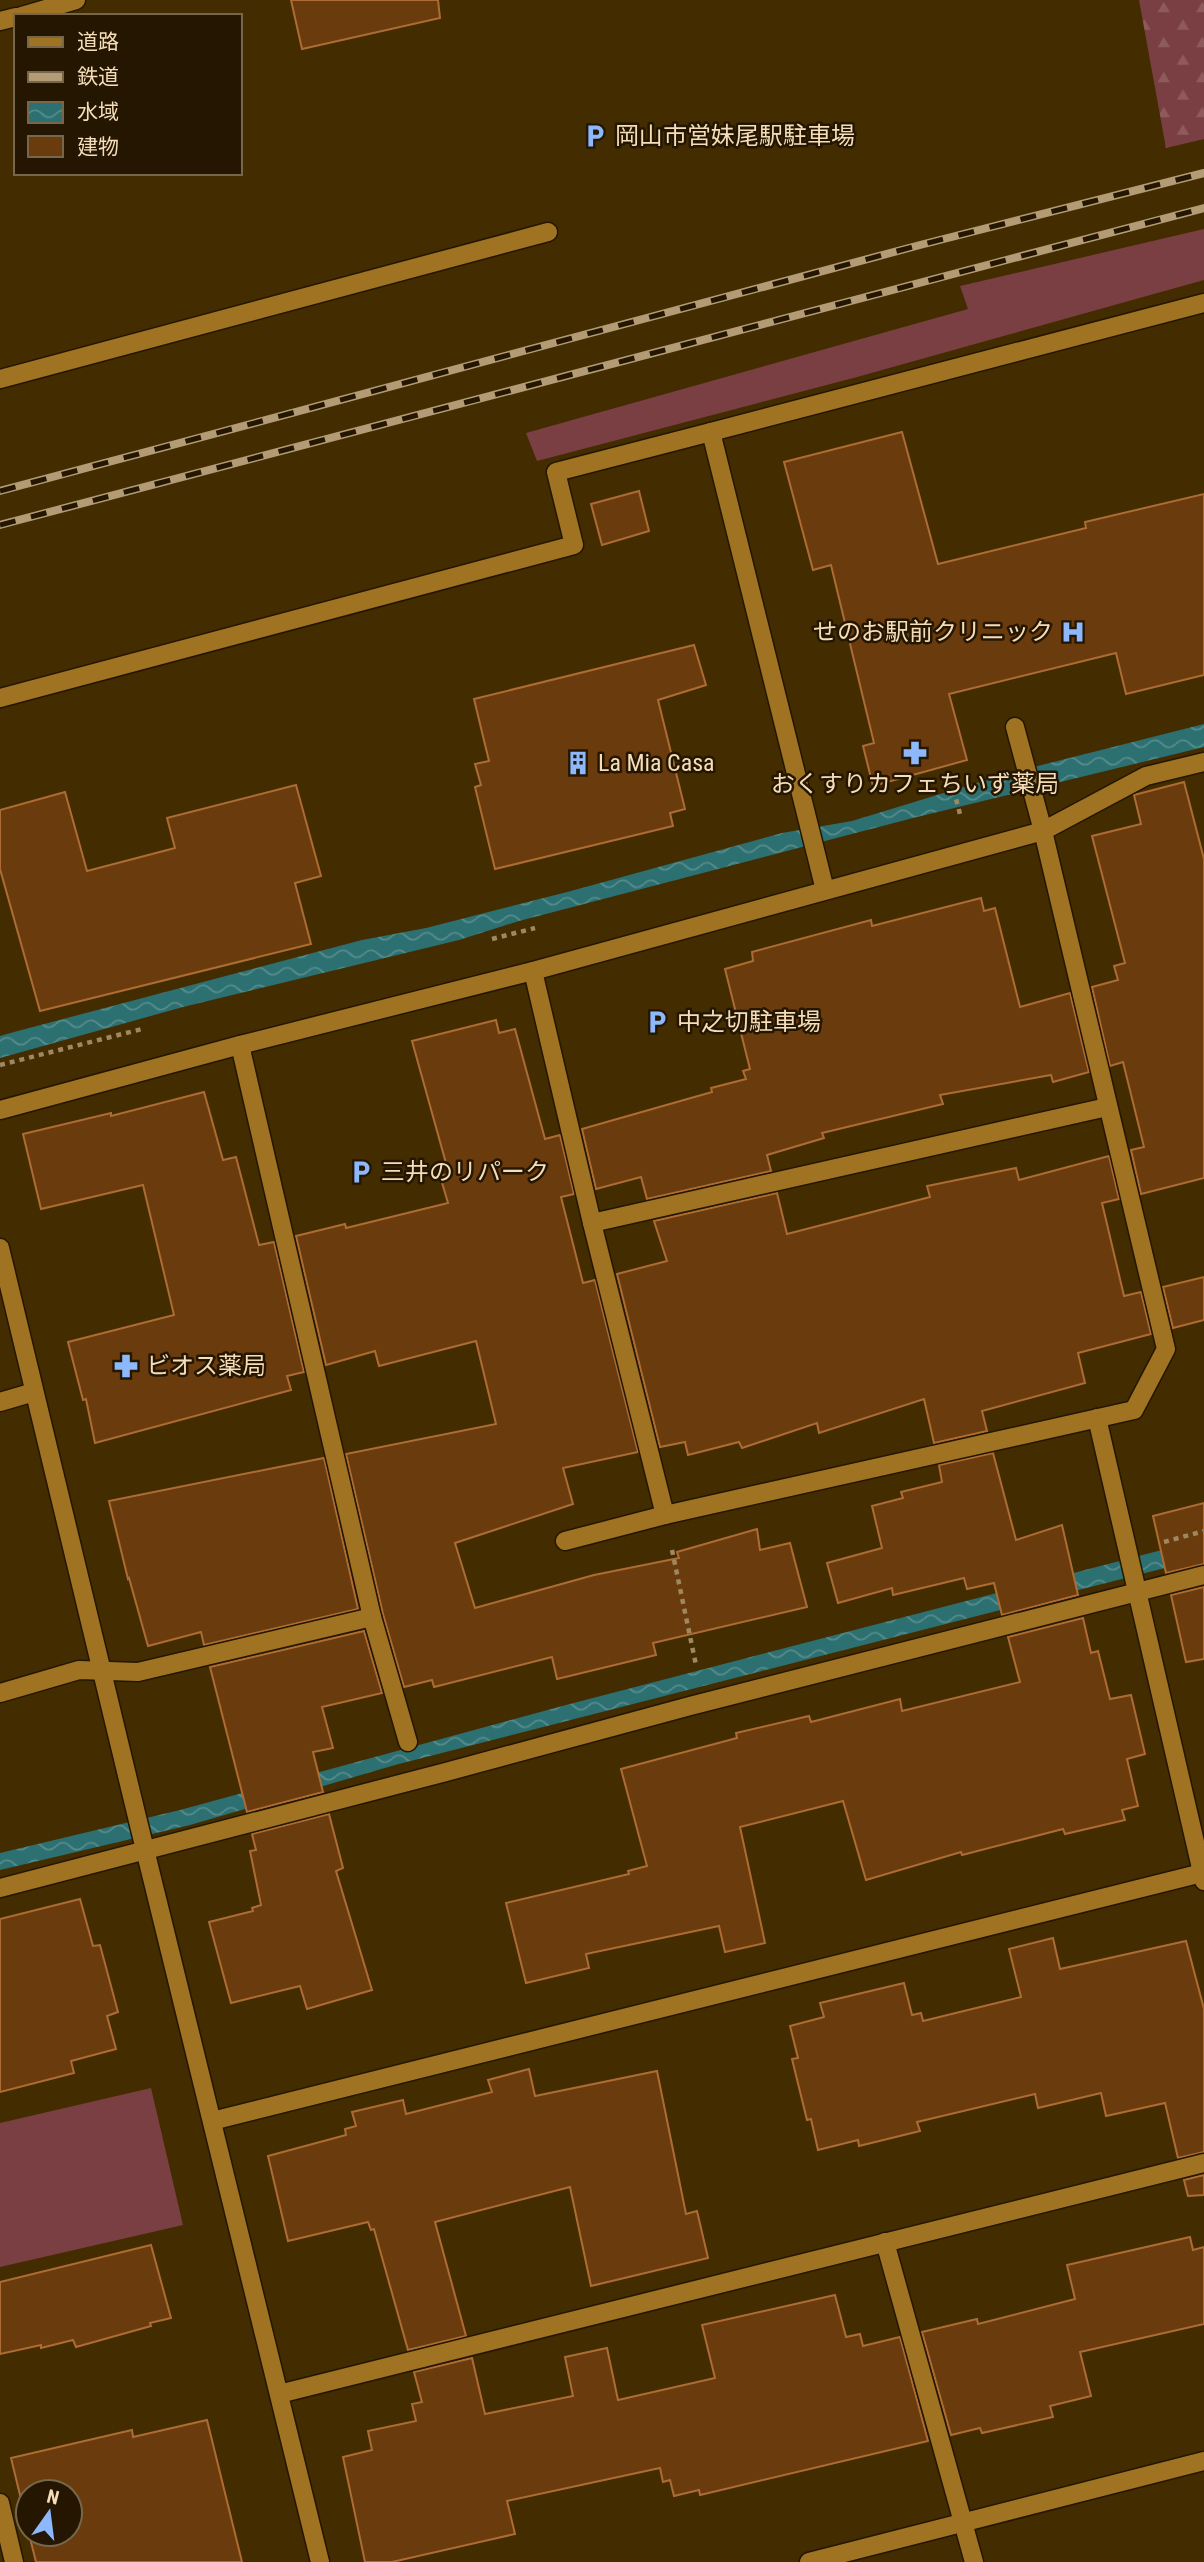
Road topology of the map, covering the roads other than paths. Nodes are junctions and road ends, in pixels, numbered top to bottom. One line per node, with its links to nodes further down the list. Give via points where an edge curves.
1 (76, 0): 2 (street)
2 (24, 12)
3 (548, 232): 5 (street)
4 (1204, 303): 6 (street)
5 (0, 379)
6 (711, 432): 7 (street, via 556,472 574,545); 11 (street)
7 (0, 698)
8 (1015, 727): 10 (street)
9 (1204, 762): 10 (street, via 1146,776)
10 (1043, 831): 11 (street); 14 (street)
11 (825, 890): 12 (street)
12 (533, 971): 13 (street); 16 (street)
13 (240, 1045): 15 (street); 25 (street)
14 (1107, 1107): 16 (street); 20 (street, via 1166,1349 1134,1410)
15 (0, 1110)
16 (592, 1223): 21 (street)
17 (0, 1248): 18 (street)
18 (34, 1392): 19 (street); 26 (street)
19 (0, 1402)
20 (1097, 1418): 21 (street); 24 (street)
21 (665, 1515): 22 (street)
22 (565, 1541)
23 (1204, 1575): 24 (street)
24 (1135, 1587): 29 (street); 30 (street)
25 (372, 1617): 26 (street, via 138,1672); 28 (street)
26 (102, 1671): 27 (street, via 79,1670); 29 (street)
27 (0, 1692)
28 (408, 1742)
29 (144, 1845): 31 (street); 32 (street)
30 (1203, 1877): 32 (street)
31 (0, 1888)
32 (212, 2121): 35 (street)
33 (1204, 2163): 34 (street)
34 (885, 2242): 35 (street); 38 (street)
35 (279, 2394): 40 (street)
36 (1204, 2461): 38 (street)
37 (0, 2503): 39 (street)
38 (965, 2523): 41 (street); 42 (street)
39 (14, 2562)
40 (320, 2562)
41 (808, 2562)
42 (974, 2562)

